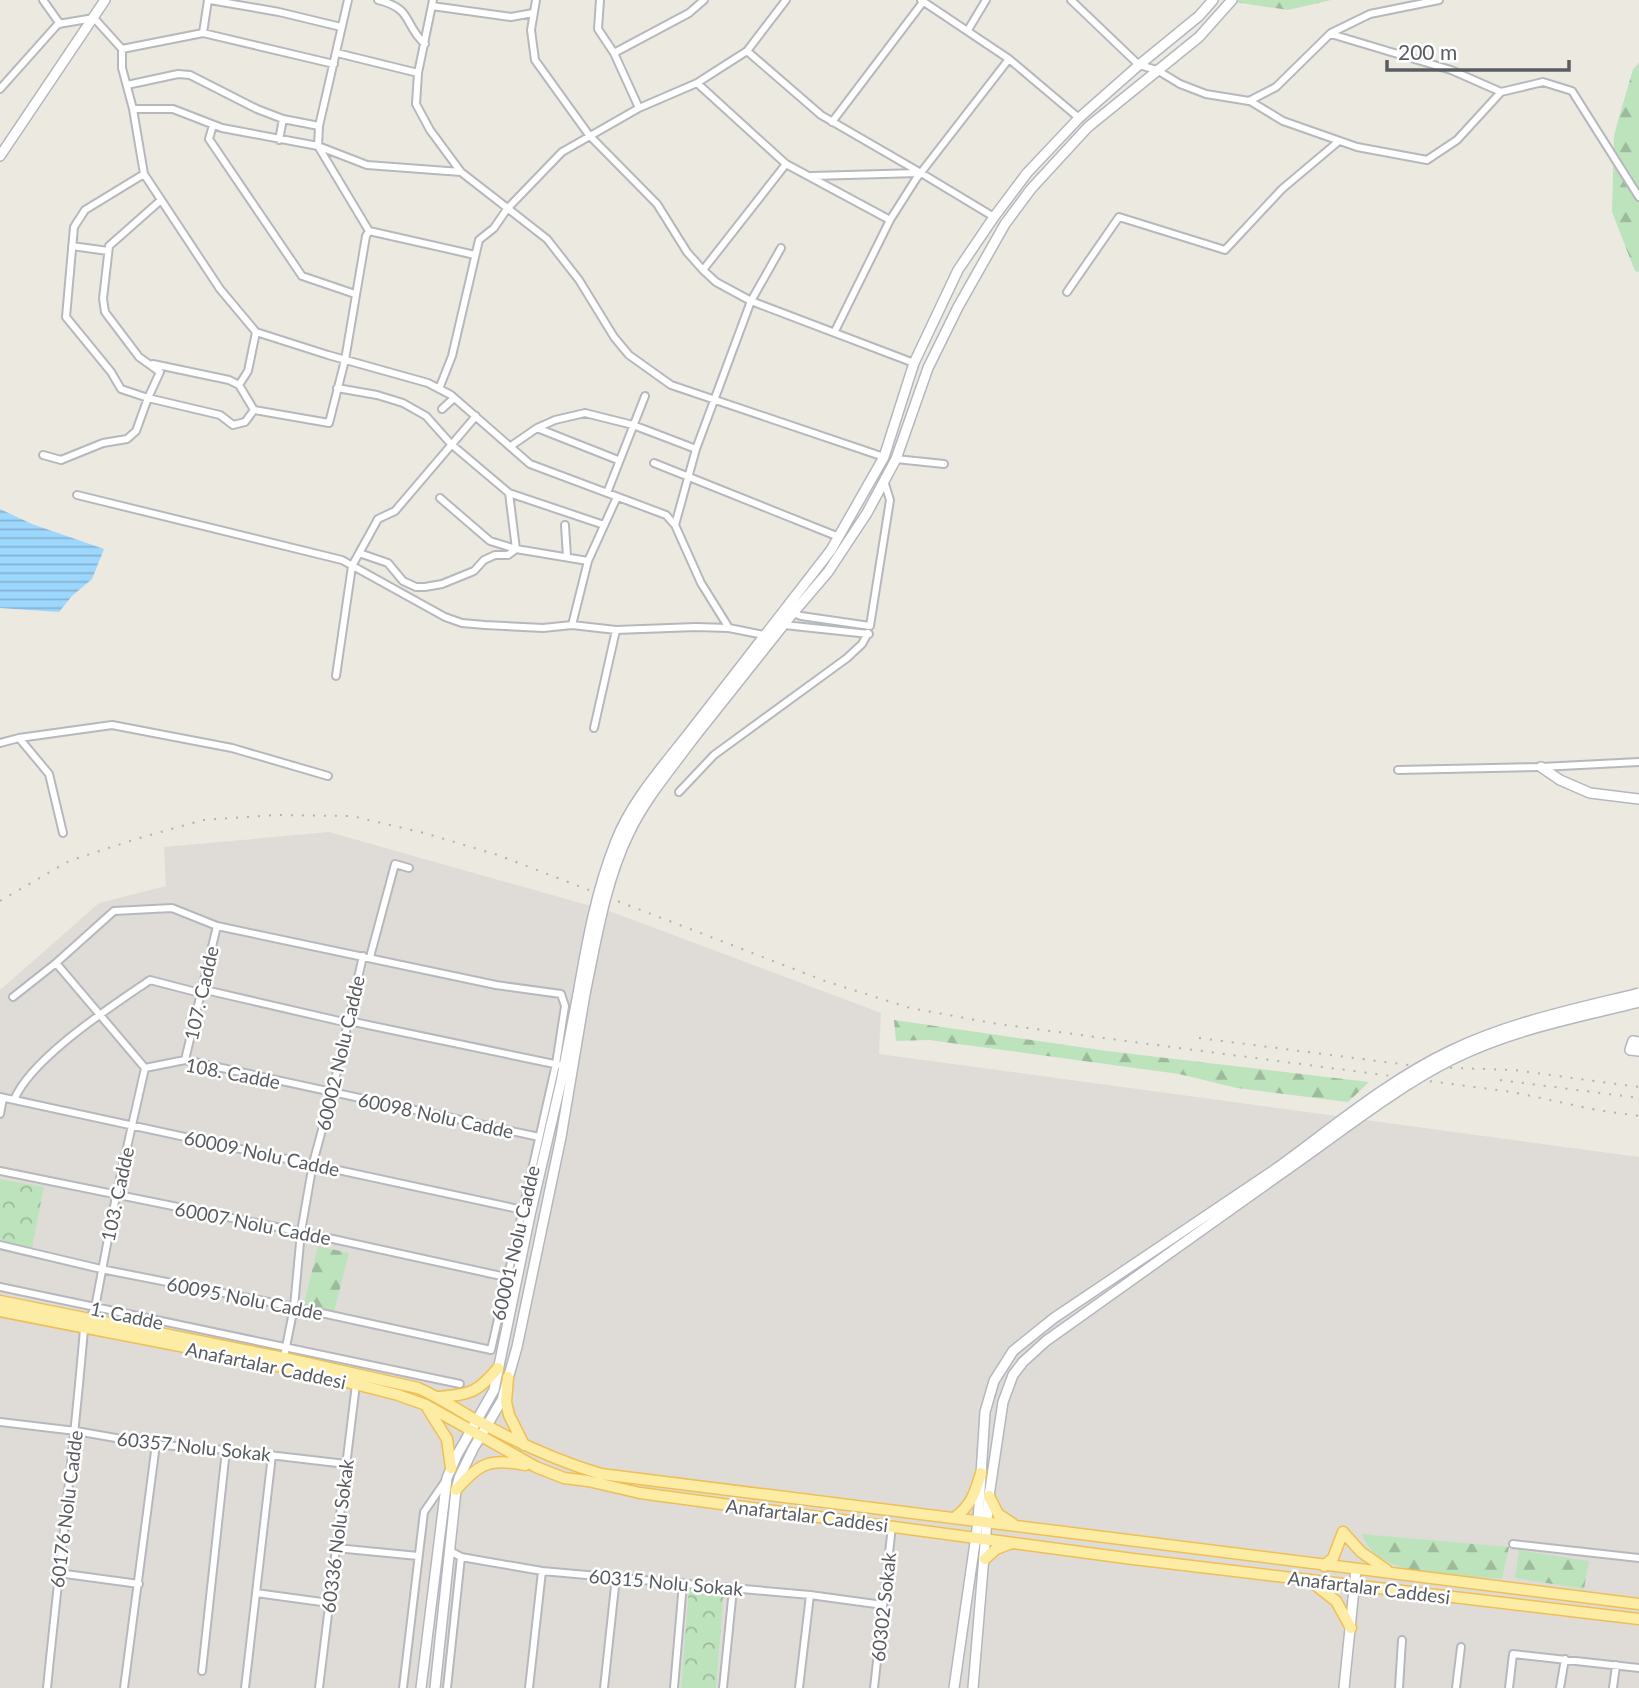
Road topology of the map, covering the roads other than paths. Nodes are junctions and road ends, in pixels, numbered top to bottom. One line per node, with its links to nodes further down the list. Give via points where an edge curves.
1 (44, 0): 19 (street)
2 (105, 0): 18 (street)
3 (209, 0): 20 (street); 22 (street)
4 (348, 0): 20 (street)
5 (378, 0): 24 (street, via 405,13)
6 (536, 0): 17 (street)
7 (600, 0): 28 (street, via 598,29)
8 (704, 0): 28 (street, via 689,13)
9 (786, 0): 26 (street)
10 (986, 0): 21 (street)
11 (1071, 0): 31 (street)
12 (1213, 0): 31 (street)
13 (1232, 0): 32 (street, via 1199,37)
14 (1439, 0): 23 (street, via 1370,14)
15 (922, 1): 21 (street); 43 (street)
16 (433, 3): 17 (street, via 511,17); 24 (street)
17 (533, 13): 46 (street, via 535,60)
18 (94, 18): 19 (street); 25 (street); 50 (street)
19 (61, 23): 36 (street)
20 (341, 27): 27 (street)
21 (968, 30): 29 (street)
22 (203, 33): 25 (street); 30 (street)
23 (1331, 33): 37 (street, via 1451,70); 38 (street, via 1276,87)
24 (425, 44): 33 (street)
25 (122, 49): 35 (street)
26 (747, 51): 34 (street); 43 (street)
27 (337, 53): 30 (street); 33 (street)
28 (614, 53): 39 (street)
29 (1009, 59): 41 (street); 53 (street)
30 (334, 64): 45 (street)
31 (1139, 65): 32 (street); 41 (street)
32 (1157, 69): 38 (street, via 1206,94); 92 (street, via 1088,127 1005,224 928,368)
33 (418, 73): 52 (street, via 416,104)
34 (697, 83): 39 (street); 51 (street)
35 (127, 85): 40 (street); 42 (street, via 190,75)
36 (0, 89)
37 (1501, 92): 48 (street, via 1457,141 1427,160); 56 (street, via 1543,82 1572,90)
38 (1249, 101): 48 (street, via 1283,121)
39 (639, 108): 46 (street)
40 (133, 109): 44 (street, via 173,109); 54 (street)
41 (1079, 118): 59 (street, via 1027,173)
42 (283, 119): 45 (street); 47 (street)
43 (832, 122): 53 (street)
44 (213, 125): 47 (street); 68 (street, via 209,139 302,276)
45 (319, 126): 49 (street)
46 (589, 135): 58 (street, via 562,152); 66 (street, via 657,204)
47 (279, 140): 49 (street)
48 (1339, 141): 67 (street, via 1282,189 1225,250 1119,217)
49 (318, 146): 52 (street, via 367,165); 61 (street)
50 (0, 156)
51 (786, 164): 55 (street); 66 (street)
52 (461, 172): 58 (street)
53 (921, 173): 55 (street); 59 (street); 60 (street)
54 (144, 174): 57 (street); 62 (street, via 85,210 74,227)
55 (808, 176): 60 (street)
56 (1639, 197)
57 (161, 200): 64 (street); 71 (street, via 220,289)
58 (508, 209): 65 (street, via 479,240); 81 (street, via 547,239 629,355 671,385)
59 (994, 217): 74 (street, via 958,270)
60 (890, 220): 70 (street)
61 (369, 231): 65 (street); 68 (street)
62 (72, 246): 64 (street); 79 (street, via 66,317 121,389)
63 (780, 248): 69 (street)
64 (108, 251): 73 (street, via 105,312)
65 (475, 255): 77 (street, via 452,356)
66 (703, 270): 69 (street)
67 (1067, 292)
68 (355, 294): 72 (street)
69 (751, 301): 70 (street); 81 (street)
70 (835, 331): 74 (street)
71 (256, 332): 72 (street); 75 (street, via 248,371)
72 (345, 360): 76 (street); 77 (street)
73 (148, 363): 75 (street); 79 (street, via 160,372)
74 (914, 363): 91 (street)
75 (239, 385): 83 (street)
76 (337, 388): 83 (street, via 329,423); 87 (street, via 403,403 426,416)
77 (439, 389): 80 (street)
78 (645, 396): 85 (street)
79 (148, 398): 83 (street, via 220,415 233,425 245,422); 90 (street, via 136,431 127,439 61,460)
80 (454, 398): 82 (street); 84 (street)
81 (715, 401): 89 (street); 91 (street)
82 (442, 409)
83 (254, 410)
84 (476, 415): 87 (street); 88 (street)
85 (633, 425): 86 (street, via 585,413); 89 (street); 93 (street)
86 (537, 428): 88 (street); 93 (street)
87 (451, 444): 99 (street); 108 (street, via 395,511 378,519)
88 (511, 446): 98 (street, via 530,464)
89 (696, 449): 96 (street)
90 (43, 455)
91 (884, 457): 106 (street)
92 (896, 459): 95 (street); 97 (street)
93 (618, 460): 98 (street)
94 (654, 463): 96 (street)
95 (944, 464)
96 (689, 475): 105 (street); 106 (street)
97 (884, 481): 112 (street, via 828,572); 112 (street, via 890,500 870,626)
98 (607, 493): 101 (street)
99 (509, 494): 104 (street); 107 (street)
100 (77, 495): 111 (street)
101 (617, 497): 104 (street); 105 (street, via 666,515)
102 (440, 498): 107 (street, via 490,541)
103 (565, 525): 109 (street)
104 (604, 525): 110 (street)
105 (675, 525): 115 (street, via 701,583)
106 (839, 537): 117 (street)
107 (516, 549): 108 (street, via 484,560 474,571 425,587 403,581 388,563); 109 (street)
108 (359, 553): 111 (street)
109 (567, 557): 110 (street)
110 (588, 561): 113 (street)
111 (352, 566): 113 (street, via 462,623 543,628); 118 (street)
112 (793, 613): 114 (street)
113 (572, 625): 116 (street)
114 (784, 625): 120 (street); 127 (street, via 869,634 847,658 714,755)
115 (729, 628): 116 (street); 117 (street)
116 (616, 630): 119 (street)
117 (764, 635): 120 (street)
118 (336, 676)
119 (594, 728)
120 (691, 736): 136 (street, bridge, via 629,832)
121 (19, 738): 122 (street); 126 (street, via 112,724 232,748); 129 (street, via 49,774)
122 (0, 743)
123 (1639, 762): 124 (street)
124 (1541, 767): 125 (street); 128 (street, via 1590,793)
125 (1398, 769)
126 (328, 776)
127 (679, 792)
128 (1639, 799)
129 (63, 833)
130 (409, 868): 132 (street, 60002 Nolu Cadde, via 395,864)
131 (217, 926): 132 (street); 133 (street, via 172,908 114,911); 134 (street, 107. Cadde)
132 (366, 957): 140 (street, 60002 Nolu Cadde); 144 (street, 60001 Nolu Cadde, via 561,995 565,1006)
133 (56, 963): 137 (street); 139 (street)
134 (201, 991): 139 (street, via 150,980); 140 (street); 143 (street, 107. Cadde)
135 (1639, 993): 153 (street, bridge, via 1534,1019 1448,1052 1395,1084)
136 (581, 994): 144 (street); 170 (street, via 551,1189)
137 (13, 997)
138 (1639, 1002): 153 (street, bridge, via 1536,1027 1452,1059)
139 (100, 1015): 145 (street); 148 (street, via 33,1072)
140 (348, 1022): 144 (street); 146 (street, 60002 Nolu Cadde)
141 (1639, 1042): 142 (street, via 1633,1041 1630,1050)
142 (1639, 1051)
143 (185, 1060): 145 (street, 108. Cadde); 146 (street, 108. Cadde)
144 (560, 1065): 151 (street, 60001 Nolu Cadde); 169 (street)
145 (145, 1068): 150 (street, 103. Cadde)
146 (332, 1093): 151 (street, 60098 Nolu Cadde); 152 (street, 60002 Nolu Cadde)
147 (2, 1098): 148 (street, 60009 Nolu Cadde); 149 (street)
148 (14, 1100): 150 (street, 60009 Nolu Cadde)
149 (0, 1114)
150 (131, 1125): 152 (street, 60009 Nolu Cadde); 155 (street, 103. Cadde)
151 (540, 1137): 156 (street, 60001 Nolu Cadde)
152 (313, 1163): 156 (street, 60009 Nolu Cadde); 157 (street, 60002 Nolu Cadde)
153 (1279, 1170): 188 (street, via 1054,1318 1013,1351 994,1381 985,1412); 190 (street, via 1023,1362 1003,1402)
154 (0, 1171): 155 (street, 60007 Nolu Cadde)
155 (116, 1196): 157 (street, 60007 Nolu Cadde); 159 (street, 103. Cadde)
156 (523, 1210): 160 (street, 60001 Nolu Cadde)
157 (300, 1232): 160 (street, 60007 Nolu Cadde); 163 (street, 60002 Nolu Cadde)
158 (0, 1245): 159 (street, 60095 Nolu Cadde)
159 (101, 1269): 163 (street, 60095 Nolu Cadde); 164 (street, 103. Cadde)
160 (506, 1277): 167 (street, 60001 Nolu Cadde)
161 (0, 1287): 164 (street, 1. Cadde)
162 (0, 1301): 166 (main road, Anafartalar Caddesi)
163 (294, 1307): 167 (street, 60095 Nolu Cadde); 168 (street, 60002 Nolu Cadde)
164 (95, 1308): 166 (street, 103. Cadde); 168 (street, 1. Cadde)
165 (2, 1312): 166 (main road, Anafartalar Caddesi)
166 (86, 1324): 168 (main road, Anafartalar Caddesi); 171 (main road, Anafartalar Caddesi); 178 (street, 60176 Nolu Cadde)
167 (491, 1350)
168 (285, 1353): 172 (street, 1. Cadde); 173 (main road, Anafartalar Caddesi)
169 (498, 1368): 173 (main road, via 470,1394); 175 (street, via 494,1390)
170 (508, 1377): 177 (street, via 502,1400); 182 (main road, via 509,1415)
171 (356, 1384): 174 (main road, Anafartalar Caddesi); 185 (street, 60336 Nolu Sokak)
172 (460, 1384)
173 (438, 1397): 175 (main road, Anafartalar Caddesi)
174 (426, 1405): 179 (main road, Anafartalar Caddesi); 187 (main road, via 447,1439)
175 (476, 1420): 177 (main road, Anafartalar Caddesi); 179 (street)
176 (0, 1422): 178 (street, 60357 Nolu Sokak)
177 (487, 1426): 180 (street); 182 (main road, Anafartalar Caddesi)
178 (76, 1431): 181 (street, 60357 Nolu Sokak); 207 (street, 60176 Nolu Cadde)
179 (471, 1432): 180 (main road, Anafartalar Caddesi); 187 (street)
180 (482, 1438): 186 (main road, Anafartalar Caddesi); 189 (street)
181 (156, 1444): 183 (street, 60357 Nolu Sokak); 212 (street)
182 (524, 1445): 191 (main road, Anafartalar Caddesi, via 601,1474)
183 (226, 1450): 184 (street, 60357 Nolu Sokak); 227 (street)
184 (272, 1455): 185 (street, 60357 Nolu Sokak); 215 (street)
185 (346, 1464): 198 (street, 60336 Nolu Sokak)
186 (536, 1467): 189 (main road, via 503,1461 485,1464); 193 (main road, Anafartalar Caddesi, via 564,1478 640,1493)
187 (449, 1473): 200 (street, via 424,1512); 233 (street)
188 (981, 1473): 191 (main road, via 973,1500); 192 (street)
189 (456, 1490): 199 (street)
190 (989, 1496): 192 (street); 194 (main road, via 1004,1520)
191 (954, 1518): 192 (main road, Anafartalar Caddesi)
192 (982, 1522): 194 (main road, Anafartalar Caddesi); 195 (street)
193 (892, 1526): 195 (main road, Anafartalar Caddesi); 219 (street, 60302 Sokak)
194 (1020, 1527): 204 (main road, Anafartalar Caddesi)
195 (981, 1537): 196 (main road, Anafartalar Caddesi); 203 (street); 242 (street)
196 (1015, 1542): 203 (main road); 210 (main road, Anafartalar Caddesi)
197 (1513, 1544): 202 (street)
198 (336, 1548): 200 (street); 217 (street, 60336 Nolu Sokak)
199 (450, 1551): 201 (street, 60315 Nolu Sokak); 234 (street)
200 (418, 1556): 232 (street)
201 (461, 1557): 206 (street, 60315 Nolu Sokak); 235 (street)
202 (1639, 1558)
203 (985, 1559): 243 (street)
204 (1324, 1566): 205 (main road, Anafartalar Caddesi); 208 (main road, via 1333,1558 1343,1532 1361,1552)
205 (1356, 1569): 208 (main road, Anafartalar Caddesi); 213 (street)
206 (542, 1571): 209 (street, 60315 Nolu Sokak); 236 (street)
207 (58, 1573): 212 (street); 228 (street, 60176 Nolu Cadde)
208 (1391, 1573): 218 (main road, Anafartalar Caddesi)
209 (616, 1577): 211 (street, 60315 Nolu Sokak); 237 (street)
210 (1308, 1580): 213 (main road, Anafartalar Caddesi); 221 (main road, via 1336,1601)
211 (684, 1583): 214 (street, 60315 Nolu Sokak); 238 (street)
212 (139, 1584): 229 (street)
213 (1356, 1585): 220 (main road, Anafartalar Caddesi); 221 (street)
214 (733, 1589): 216 (street, 60315 Nolu Sokak); 239 (street)
215 (256, 1592): 217 (street); 230 (street)
216 (810, 1595): 219 (street, 60315 Nolu Sokak); 240 (street)
217 (329, 1603): 231 (street, 60336 Nolu Sokak)
218 (1639, 1604)
219 (883, 1605): 241 (street, 60302 Sokak)
220 (1639, 1619)
221 (1351, 1628): 244 (street)
222 (1402, 1640): 245 (street)
223 (1461, 1647): 246 (street)
224 (1564, 1658): 225 (street); 247 (street, via 1513,1654); 248 (street)
225 (1616, 1665): 226 (street); 249 (street)
226 (1639, 1668)
227 (202, 1671)
228 (47, 1688)
229 (124, 1688)
230 (245, 1688)
231 (319, 1688)
232 (402, 1688)
233 (421, 1688)
234 (435, 1688)
235 (447, 1688)
236 (529, 1688)
237 (604, 1688)
238 (674, 1688)
239 (723, 1688)
240 (799, 1688)
241 (874, 1688)
242 (954, 1688)
243 (973, 1688)
244 (1344, 1688)
245 (1399, 1688)
246 (1456, 1688)
247 (1508, 1688)
248 (1560, 1688)
249 (1613, 1688)

